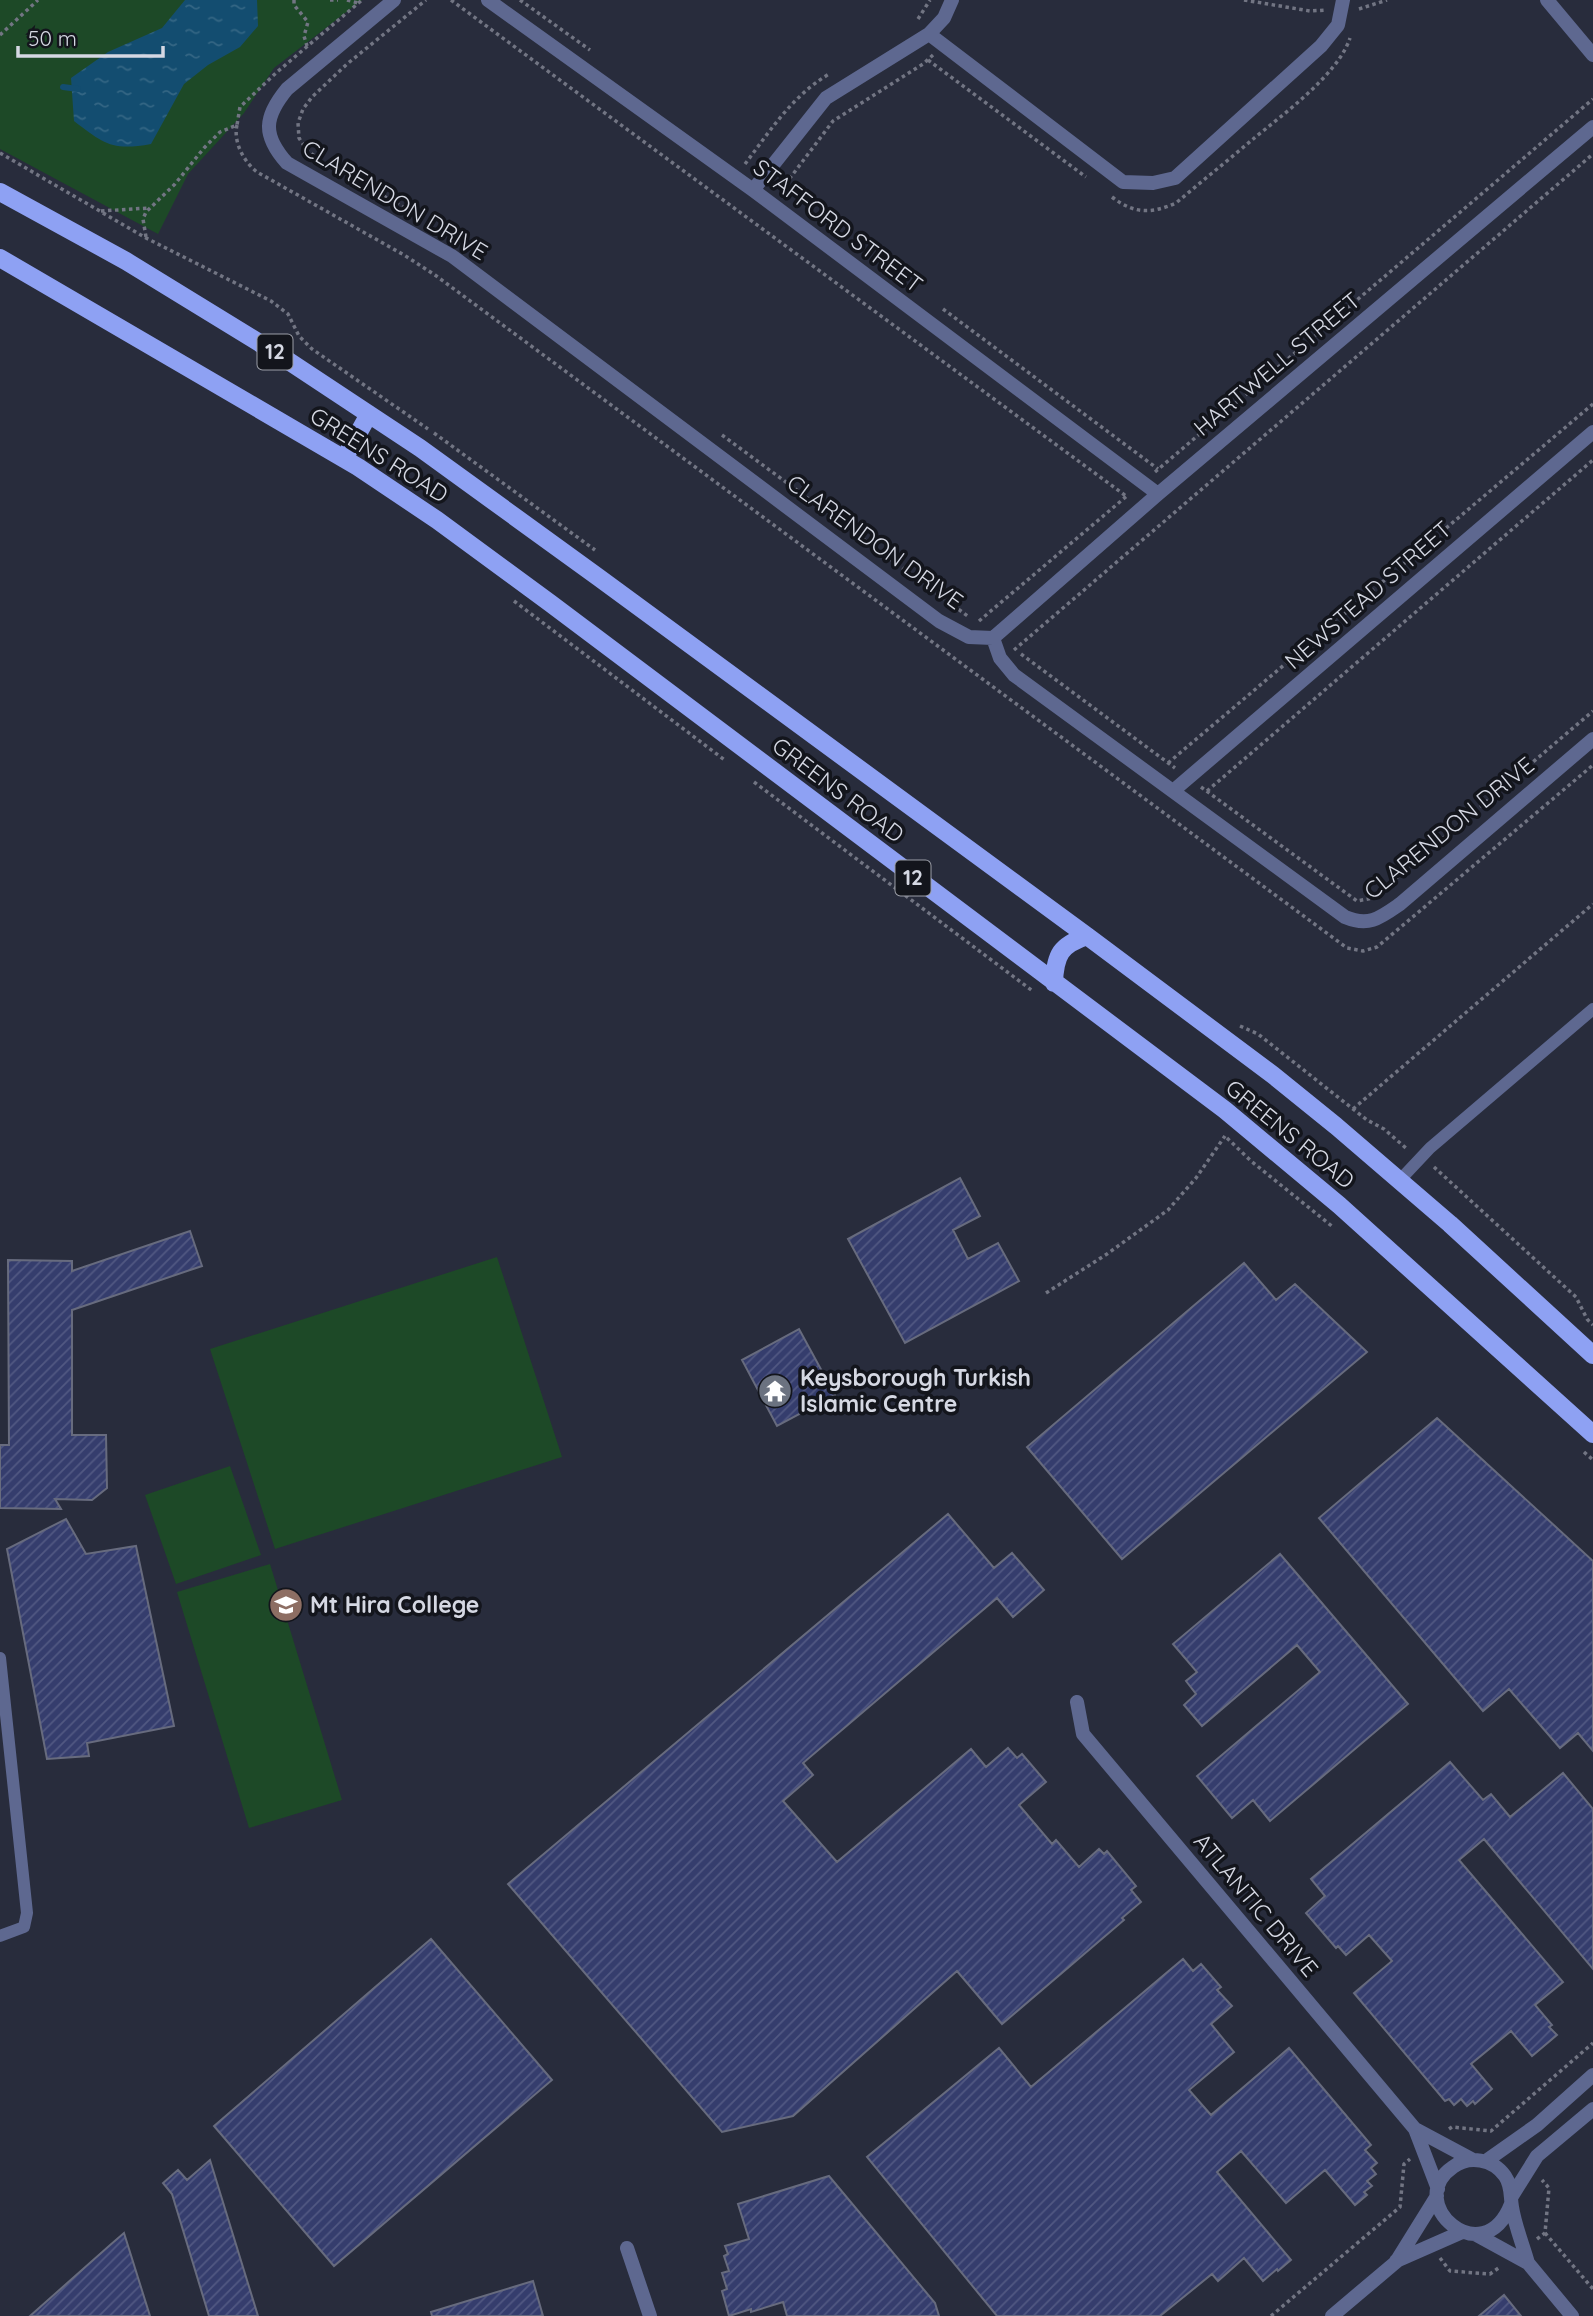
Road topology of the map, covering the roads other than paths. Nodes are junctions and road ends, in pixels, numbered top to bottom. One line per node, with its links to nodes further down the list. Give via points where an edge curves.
1 (394, 0): 18 (street, CLARENDON DRIVE, via 286,89 274,105 268,123 270,138 287,163 452,256 939,621 969,636)
2 (488, 0): 9 (street, STAFFORD STREET)
3 (952, 0): 6 (street)
4 (1547, 0): 7 (street)
5 (1342, 5): 6 (street, via 1338,25 1321,46 1175,178 1153,183 1123,182)
6 (929, 34): 9 (street, via 826,98)
7 (1593, 55)
8 (1593, 127): 17 (street, HARTWELL STREET)
9 (753, 190): 17 (street, STAFFORD STREET)
10 (0, 192): 14 (main road, GREENS ROAD / 12, via 126,261)
11 (0, 258): 13 (main road, GREENS ROAD / 12)
12 (0, 266): 13 (main road)
13 (34, 277): 16 (main road, GREENS ROAD / 12)
14 (369, 414): 16 (main road); 21 (main road, GREENS ROAD / 12)
15 (1593, 432): 20 (street, NEWSTEAD STREET)
16 (344, 459): 22 (main road, GREENS ROAD / 12, via 519,580)
17 (1158, 494): 18 (street, HARTWELL STREET)
18 (995, 637): 20 (street, CLARENDON DRIVE, via 1000,658 1014,675)
19 (1593, 739): 20 (street, CLARENDON DRIVE, via 1400,904 1385,915 1359,923)
20 (1173, 792)
21 (1087, 936): 22 (main road, via 1062,949); 24 (main road, GREENS ROAD / 12, via 1273,1075)
22 (1054, 983): 26 (main road, GREENS ROAD / 12, via 1225,1110 1339,1205)
23 (1593, 1009): 24 (lane, via 1430,1148)
24 (1399, 1181): 25 (main road, GREENS ROAD / 12)
25 (1593, 1355)
26 (1593, 1434)
27 (0, 1658): 29 (lane, via 27,1913 24,1927)
28 (1077, 1702): 32 (street, ATLANTIC DRIVE, via 1083,1734)
29 (0, 1936)
30 (1593, 2075): 33 (street, via 1537,2125)
31 (1593, 2109): 35 (street, via 1537,2156)
32 (1415, 2129): 33 (street, ATLANTIC DRIVE); 34 (street, ATLANTIC DRIVE)
33 (1479, 2161): 34 (street, via 1463,2161 1451,2168); 35 (street, via 1506,2177)
34 (1438, 2193): 36 (street, via 1442,2216 1451,2226); 38 (street)
35 (1511, 2200): 36 (street, via 1498,2226); 39 (street)
36 (1469, 2233): 38 (street); 39 (street)
37 (626, 2248): 40 (street)
38 (1396, 2262): 41 (street)
39 (1528, 2263): 42 (street)
40 (650, 2316)
41 (1332, 2316)
42 (1572, 2316)

